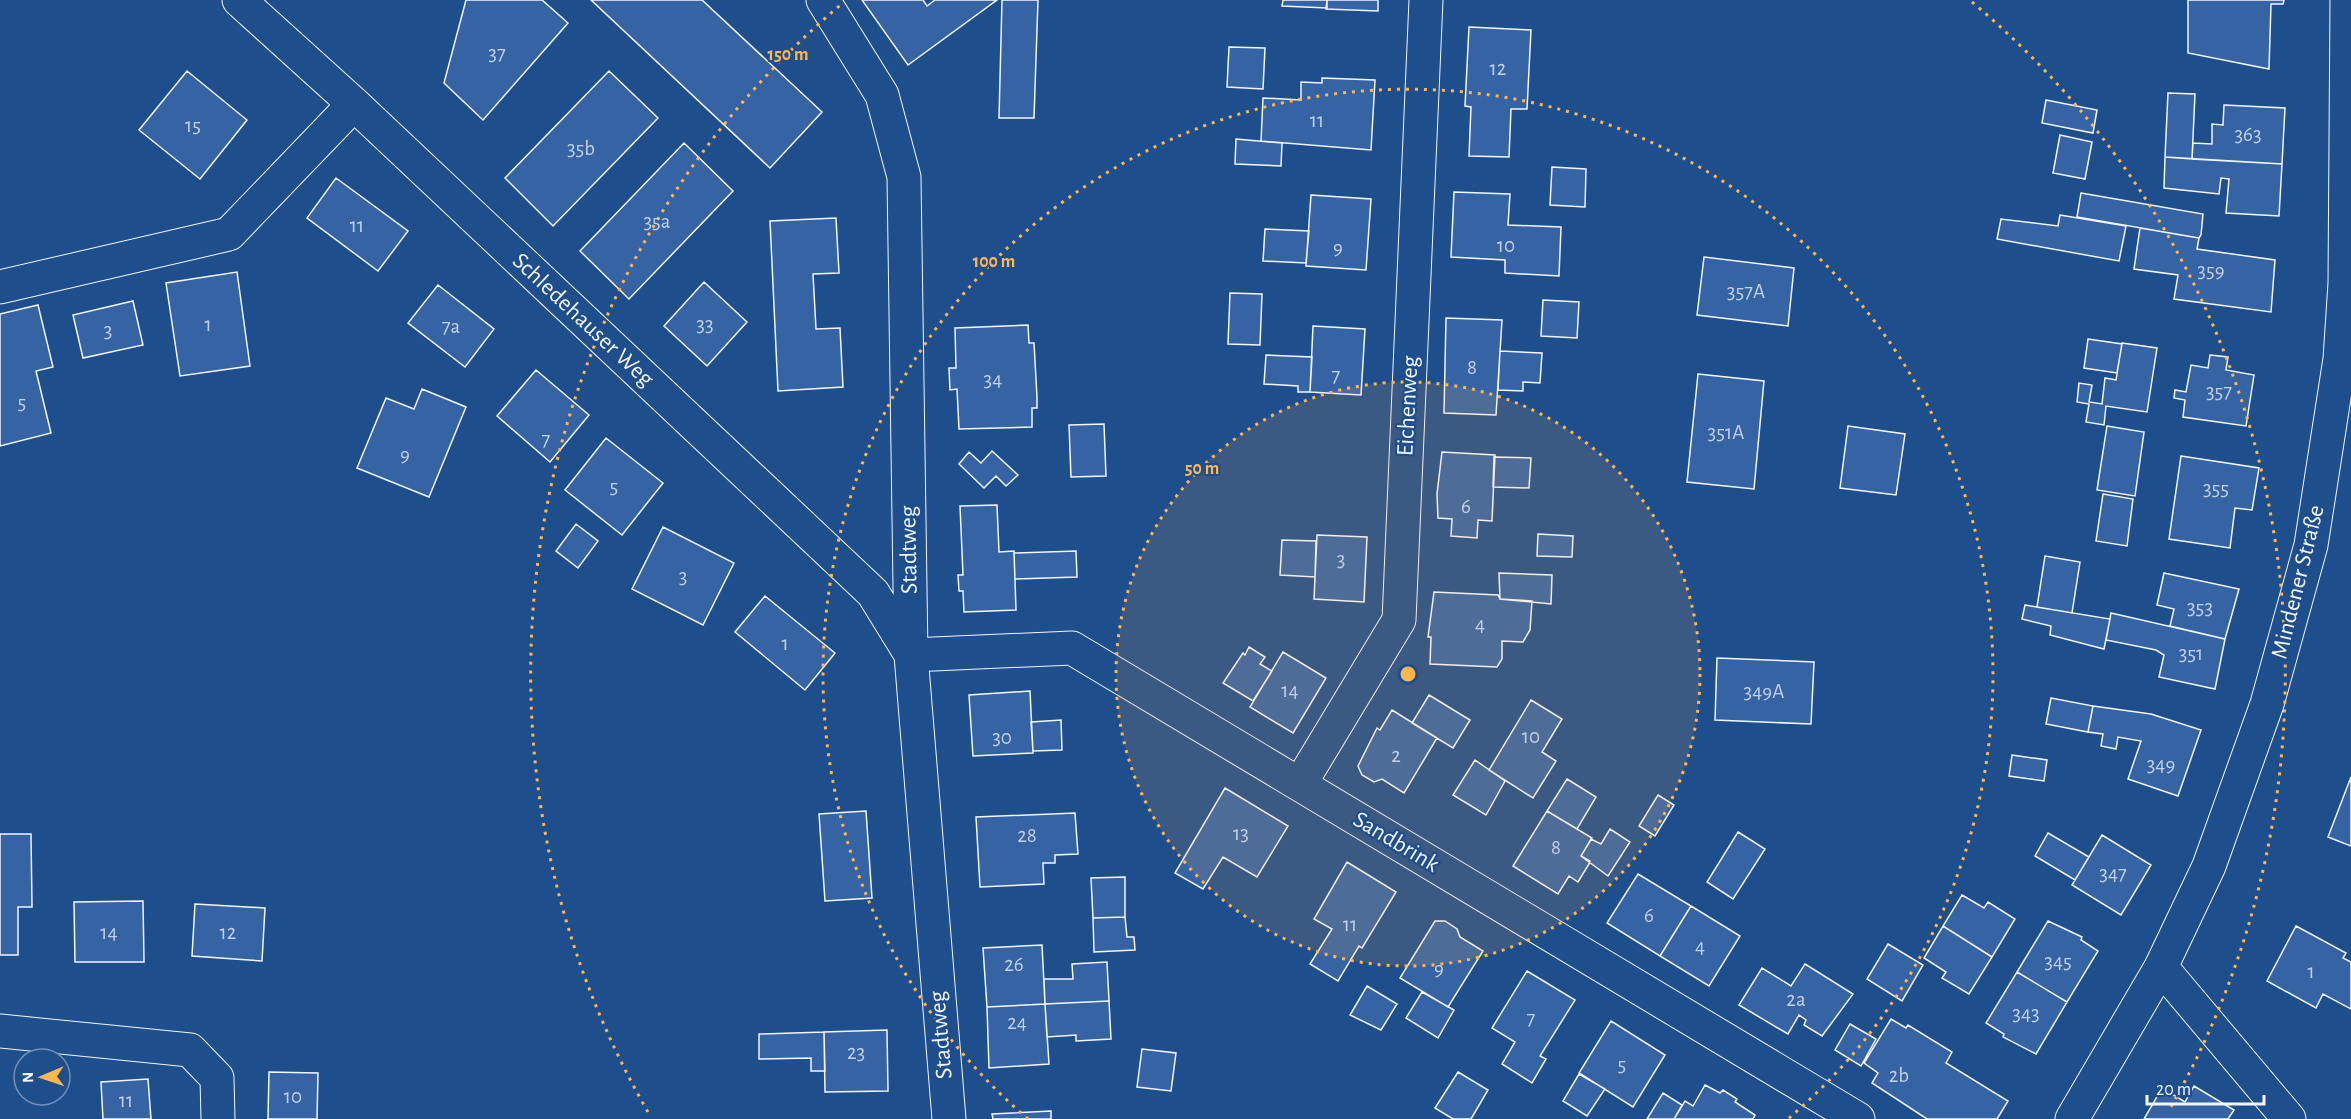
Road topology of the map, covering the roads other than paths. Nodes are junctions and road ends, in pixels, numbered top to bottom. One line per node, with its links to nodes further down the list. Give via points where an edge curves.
1 (239, 0): 5 (street, Schledehauser Weg)
2 (823, 0): 8 (street, Stadtweg, via 882,95 904,177)
3 (1426, 0): 9 (street, Eichenweg, via 1399,620)
4 (2347, 0): 6 (street, Mindener Straße)
5 (354, 104): 7 (street, via 229,234); 8 (street, Schledehauser Weg, via 873,593)
6 (2348, 284): 10 (street, Mindener Straße, via 2338,380 2312,545 2249,758 2209,866)
7 (0, 287)
8 (911, 655): 9 (street, Sandbrink, via 1072,648); 13 (street, Stadtweg)
9 (1300, 784): 14 (street, Sandbrink)
10 (2161, 967): 15 (street, Mindener Straße); 16 (street)
11 (0, 1031): 12 (street, via 190,1050 217,1078)
12 (218, 1119)
13 (949, 1119)
14 (1858, 1119)
15 (2072, 1119)
16 (2289, 1119)

